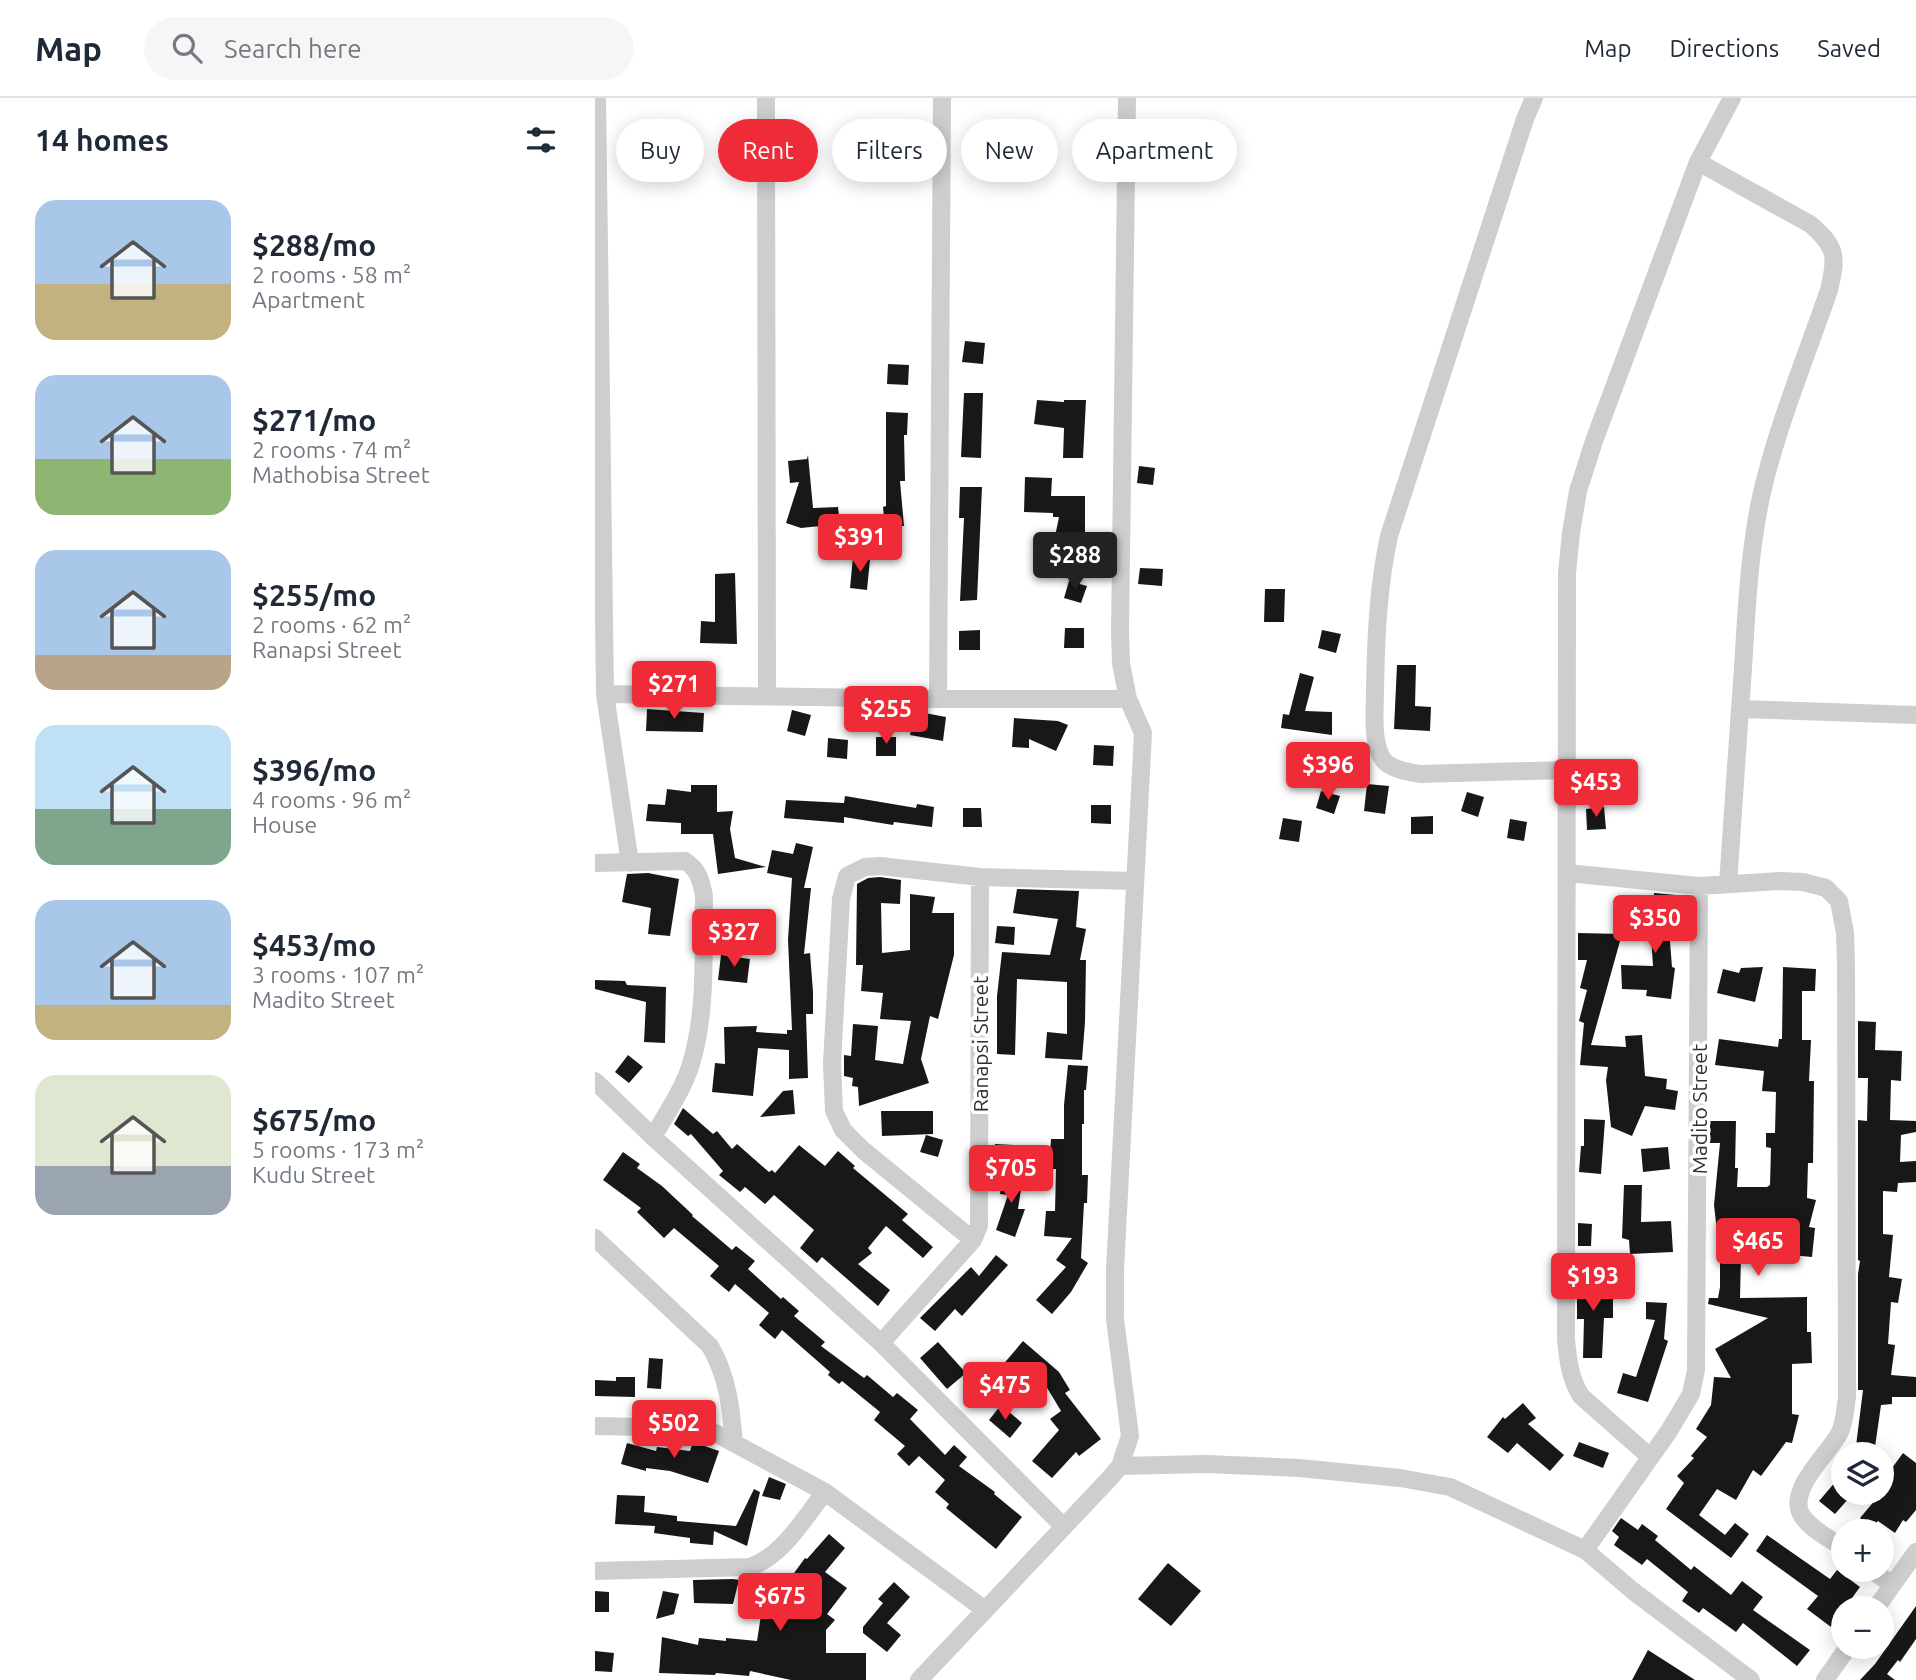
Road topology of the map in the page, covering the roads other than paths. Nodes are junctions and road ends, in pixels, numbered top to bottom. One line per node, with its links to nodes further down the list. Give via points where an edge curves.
1 (597, 98): 8 (street)
2 (766, 98): 9 (street)
3 (942, 98): 10 (street)
4 (1128, 98): 11 (street, via 1120,632)
5 (1534, 98): 14 (street, via 1389,536 1377,612 1375,718 1380,755 1404,771)
6 (1732, 98): 7 (street)
7 (1698, 162): 12 (street, via 1810,224 1834,252 1829,290 1761,496 1752,544); 14 (street, via 1578,491 1567,573)
8 (605, 694): 9 (street); 16 (street)
9 (767, 694): 10 (street)
10 (938, 699): 11 (street)
11 (1128, 699): 19 (street, via 1143,733)
12 (1740, 709): 13 (street); 20 (street)
13 (1916, 715)
14 (1565, 770): 17 (street)
15 (595, 863): 16 (street)
16 (630, 863): 23 (street, via 685,861 699,873 704,896 698,1035 690,1067)
17 (1567, 873): 21 (street); 29 (street, via 1569,1369 1581,1396)
18 (980, 877): 19 (street); 25 (street, Ranapsi Street, via 981,1213); 25 (street, via 880,866 865,867 848,876 841,899 832,1063 834,1111 843,1130)
19 (1135, 881): 30 (street, via 1115,1282 1115,1319 1130,1436)
20 (1728, 884): 21 (street); 33 (street, via 1814,884 1839,901 1842,918 1846,962 1847,1397 1841,1430 1799,1496 1801,1515)
21 (1699, 886): 29 (street, Madito Street, via 1696,1370 1691,1394)
22 (595, 1081): 23 (street)
23 (653, 1137): 26 (street)
24 (595, 1238): 28 (street, via 710,1346 721,1364 731,1400)
25 (973, 1240): 26 (street, Ranapsi Street)
26 (881, 1343): 32 (street)
27 (595, 1426): 28 (street, via 693,1428)
28 (734, 1443): 31 (street)
29 (1650, 1457): 34 (street, Madito Street)
30 (1119, 1466): 32 (street); 34 (street, via 1206,1464 1412,1480 1450,1487)
31 (825, 1492): 36 (street, via 775,1553 750,1567); 40 (street)
32 (1063, 1526): 40 (street)
33 (1831, 1539)
34 (1585, 1550): 43 (street)
35 (1916, 1552): 38 (street)
36 (595, 1571)
37 (1888, 1582): 38 (street)
38 (1892, 1585): 39 (street)
39 (1884, 1596)
40 (984, 1609): 42 (street)
41 (1840, 1659): 44 (street)
42 (919, 1680)
43 (1751, 1680)
44 (1825, 1680)

